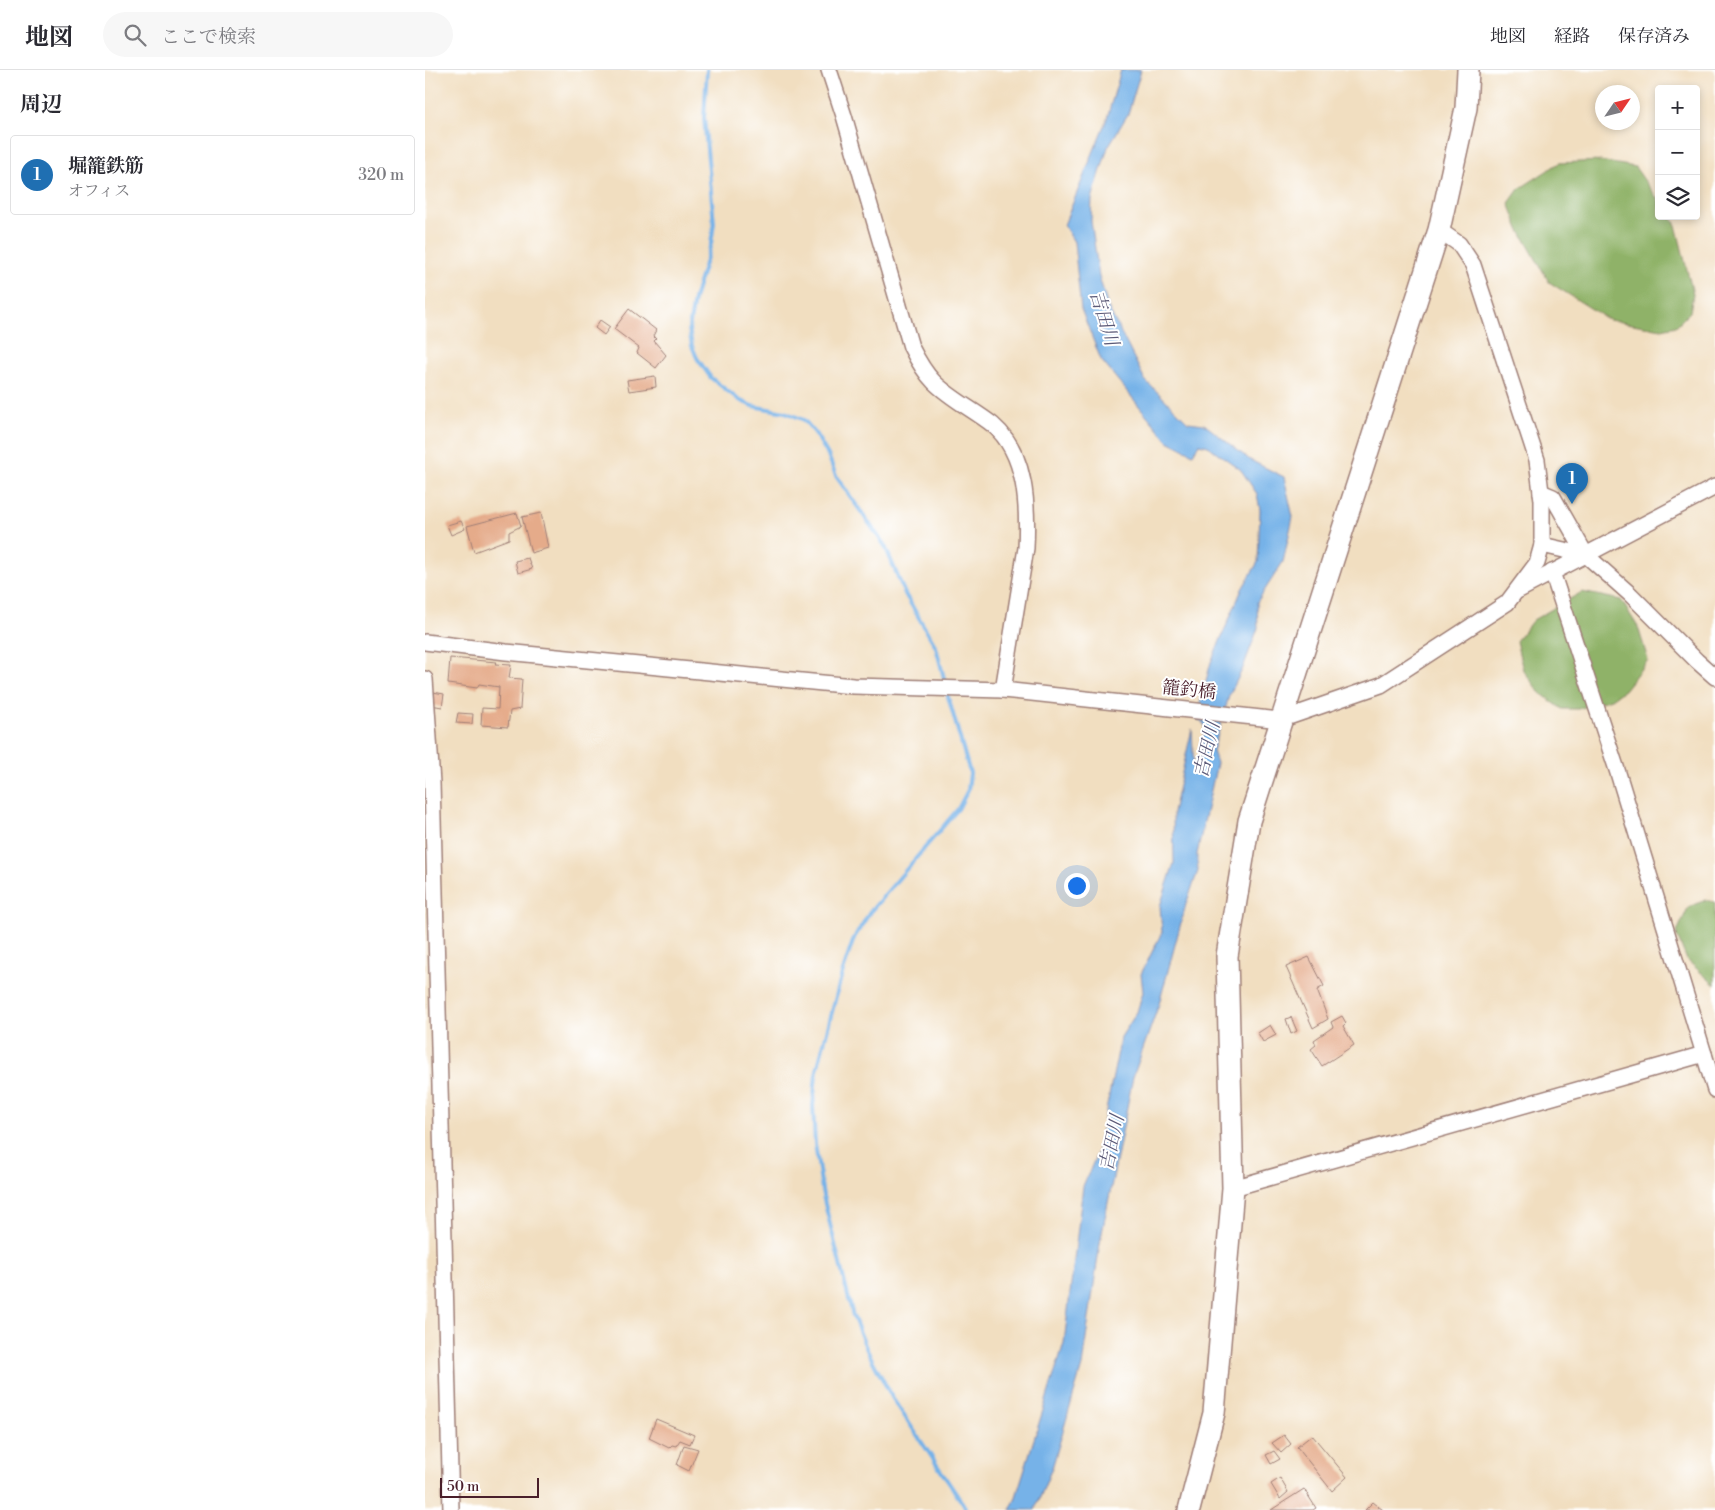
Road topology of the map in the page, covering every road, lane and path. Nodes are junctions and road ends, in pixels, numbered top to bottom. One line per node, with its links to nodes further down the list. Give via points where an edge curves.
1 (829, 70): 13 (street, via 911,347 935,383 993,425 1005,439 1023,483 1026,548)
2 (1468, 70): 3 (street, via 1466,108)
3 (1439, 230): 5 (street, via 1459,244 1473,265 1537,460); 14 (street)
4 (1715, 487): 7 (street)
5 (1541, 492): 6 (street); 7 (street, via 1553,497)
6 (1542, 545): 7 (street); 9 (street, via 1537,563)
7 (1586, 555): 8 (street); 11 (street)
8 (1552, 572): 9 (street); 15 (street)
9 (1515, 593): 14 (street, via 1507,603 1381,685)
10 (425, 642): 13 (street, 籠釣橋, via 853,686)
11 (1715, 677)
12 (425, 679): 18 (street, via 432,783)
13 (1003, 690): 14 (street, 籠釣橋)
14 (1280, 720): 17 (street, via 1249,820 1227,956)
15 (1704, 1054): 16 (street); 17 (street)
16 (1715, 1090)
17 (1233, 1188): 19 (street, via 1214,1413)
18 (451, 1510)
19 (1189, 1510)

